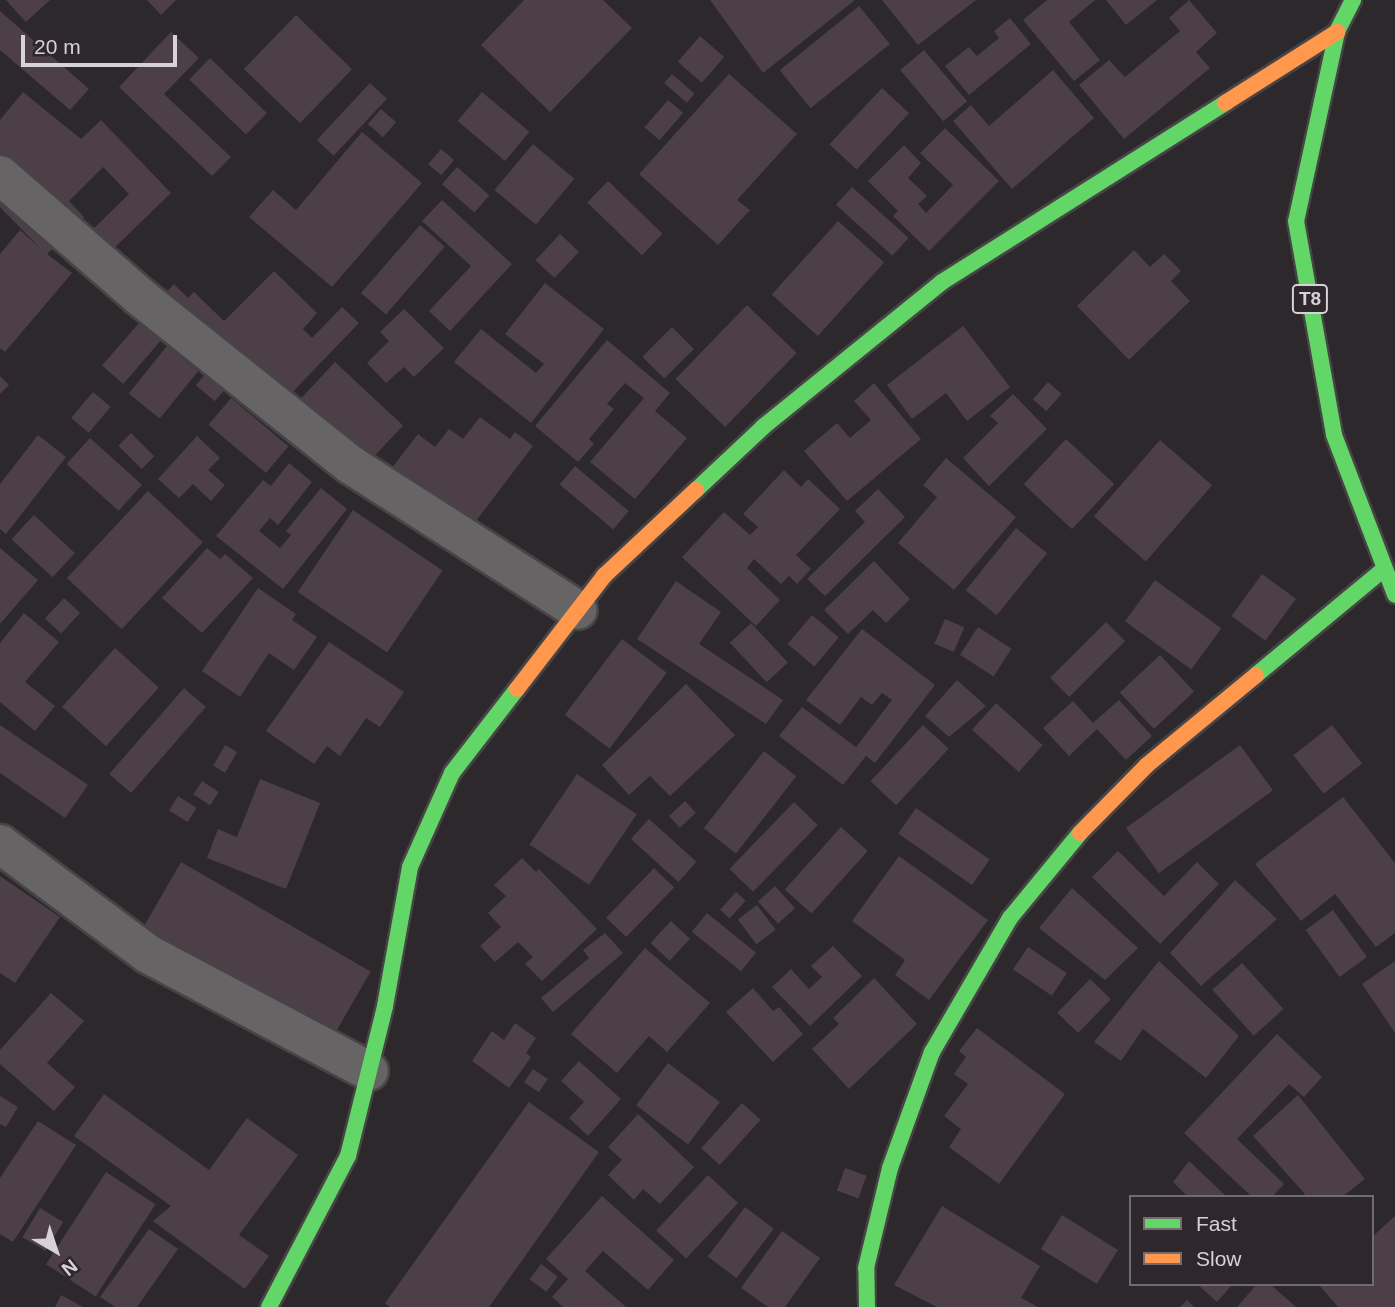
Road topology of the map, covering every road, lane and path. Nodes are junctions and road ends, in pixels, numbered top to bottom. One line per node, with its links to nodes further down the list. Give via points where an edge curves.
1 (1353, 0): 2 (main road, T8)
2 (1337, 32): 4 (main road, T8, via 1296,221 1334,435); 6 (main road, via 942,282 763,427 604,576)
3 (0, 175): 6 (street, via 139,296 351,465)
4 (1384, 569): 5 (main road, T8); 10 (main road, via 1147,765 1087,824 1010,918 932,1052 890,1168 866,1268)
5 (1395, 595)
6 (578, 610): 8 (main road, via 452,773 410,867)
7 (0, 844): 8 (street, via 148,954)
8 (369, 1071): 9 (main road, via 348,1156)
9 (269, 1307)
10 (867, 1307)

